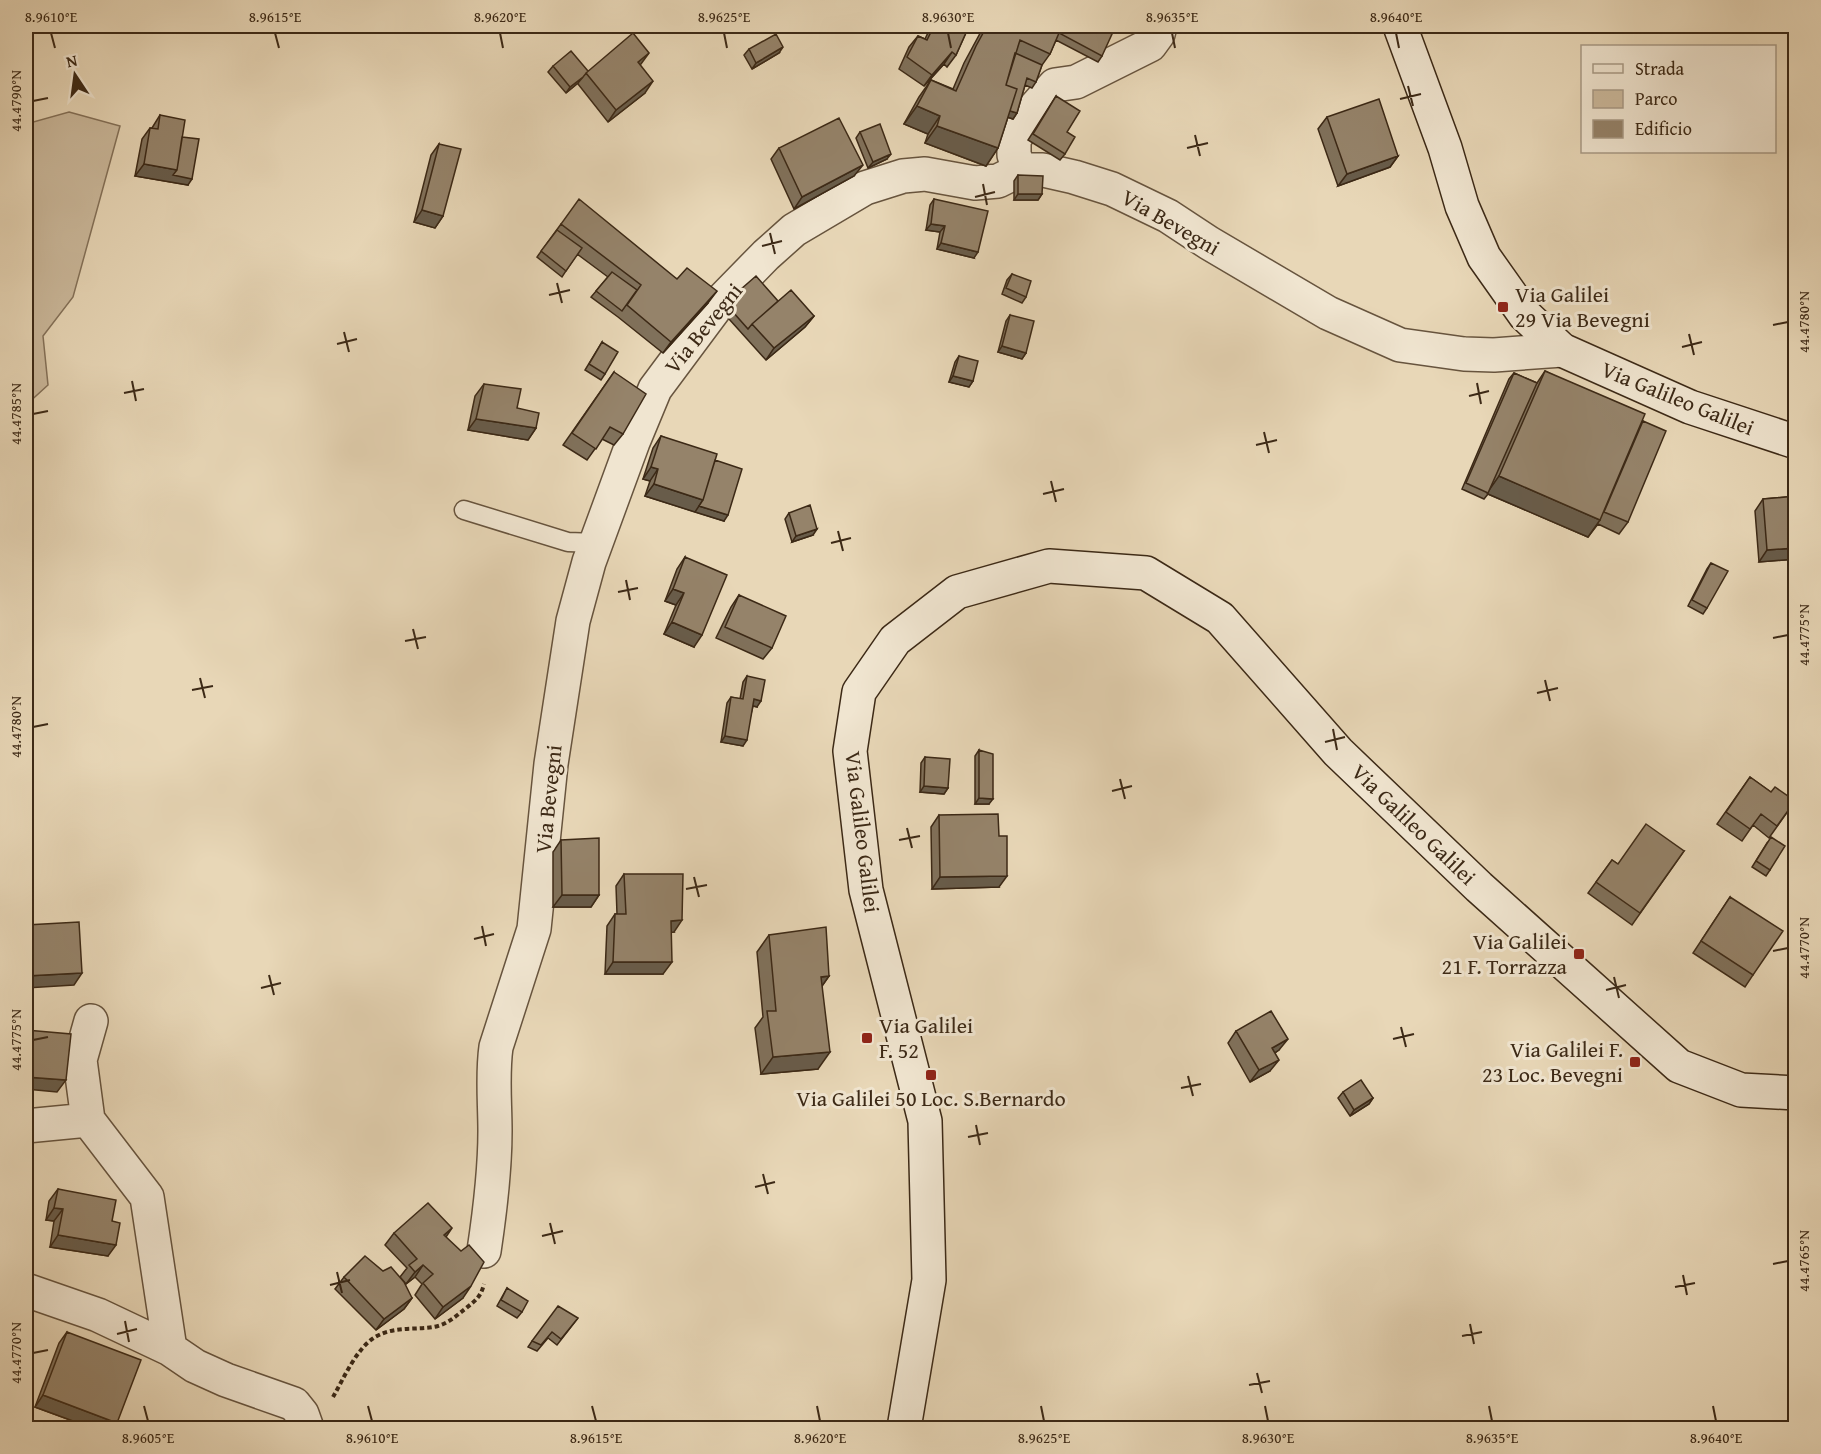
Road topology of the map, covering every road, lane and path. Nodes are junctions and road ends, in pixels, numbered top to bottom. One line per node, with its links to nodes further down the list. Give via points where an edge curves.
1 (1160, 26): 3 (street, via 1150,45 1076,81 1055,85 1031,112 1014,140)
2 (1400, 26): 4 (street, via 1462,206 1484,256 1525,315)
3 (1020, 170): 4 (street, Via Bevegni, via 1043,170 1112,189 1168,216 1328,313 1400,345 1494,355); 7 (street, Via Bevegni, via 998,181 975,183 925,174 903,176 865,188 794,230 719,303 655,389)
4 (1562, 350): 5 (street, Via Galileo Galilei, via 1690,407)
5 (1796, 442)
6 (464, 510): 7 (lane, via 568,542)
7 (596, 543): 12 (street, Via Bevegni, via 573,621 551,764 534,929 496,1047 492,1185)
8 (91, 1021): 10 (street, via 80,1060)
9 (1796, 1093): 16 (street, Via Galileo Galilei, via 1741,1090 1679,1066 1479,887 1346,760 1220,618 1146,573 1049,566 957,592 895,640 859,692 850,751 866,890 926,1121 929,1280)
10 (88, 1120): 11 (street); 14 (street, via 147,1197)
11 (26, 1126)
12 (484, 1251): 15 (path, via 485,1274 479,1298 448,1322 411,1327 375,1338 362,1349 328,1407)
13 (26, 1290): 14 (street, via 98,1315)
14 (170, 1349): 15 (street, via 226,1380 294,1404)
15 (307, 1427)
16 (904, 1428)

